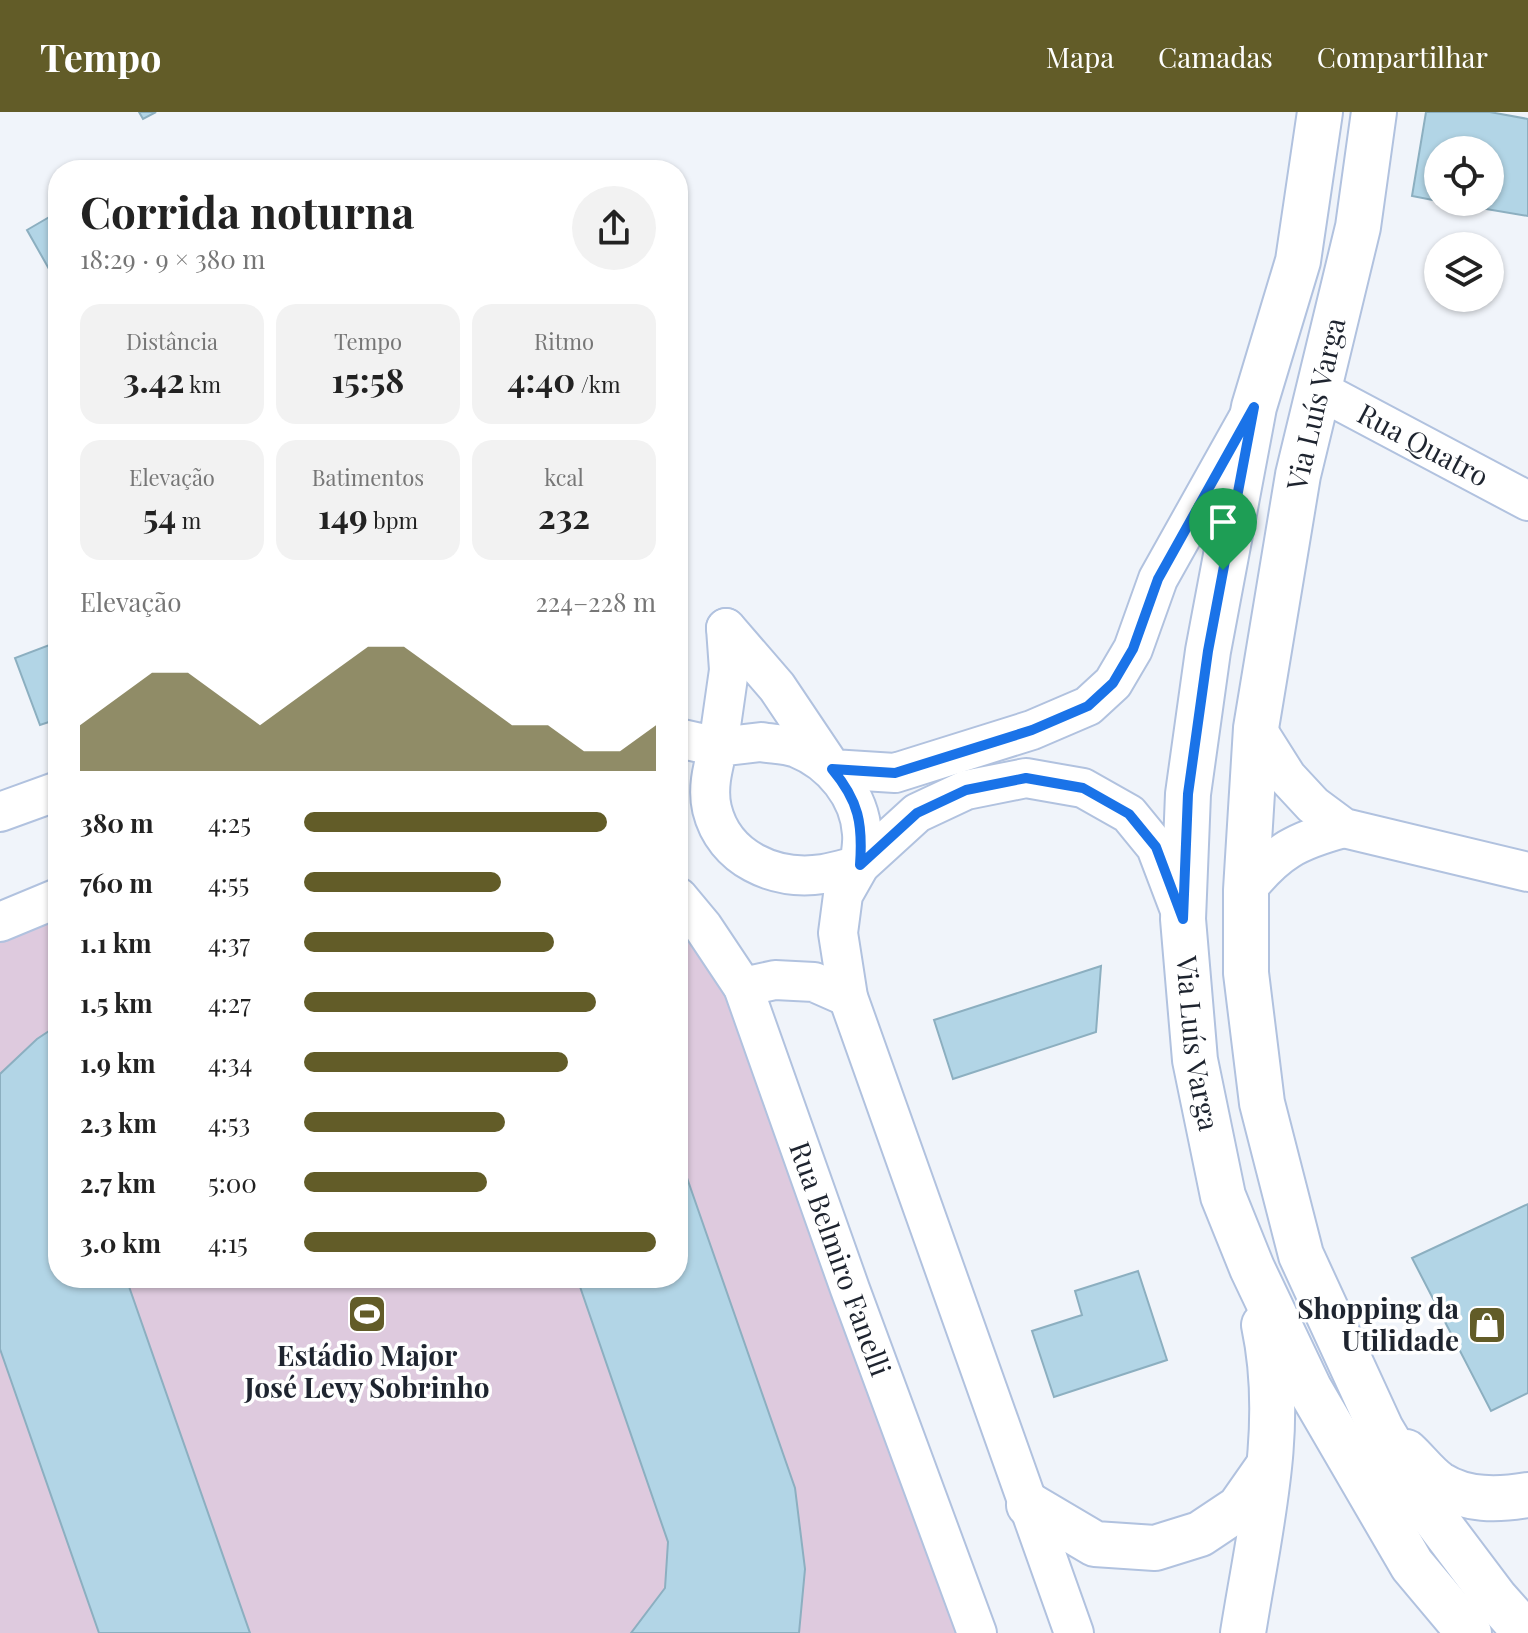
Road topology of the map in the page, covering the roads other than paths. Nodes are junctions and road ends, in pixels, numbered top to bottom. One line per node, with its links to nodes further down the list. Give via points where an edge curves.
1 (1320, 112): 4 (main road, Via Luís Varga, via 1298,261)
2 (1374, 112): 3 (main road, Via Luís Varga, via 1358,227)
3 (1317, 389): 5 (street, Rua Quatro); 6 (main road, Via Luís Varga)
4 (1254, 407): 8 (street, via 1158,579 1133,649 1113,683 1088,706 1032,730 895,773); 17 (main road, Via Luís Varga, via 1208,651 1188,794)
5 (1528, 501)
6 (1256, 728): 11 (street, via 1287,777); 14 (main road, Via Luís Varga)
7 (702, 761): 8 (street, via 761,742 797,748); 8 (street, via 729,670 726,628 777,687); 12 (street, via 724,838 748,862 784,874 822,874)
8 (832, 769): 12 (street, via 858,818)
9 (48, 795): 10 (street)
10 (0, 812)
11 (1344, 828): 13 (street); 14 (street, via 1306,838 1267,864)
12 (860, 865): 17 (street, via 917,813 966,790 1026,778 1083,788 1129,814 1156,847); 20 (street, via 843,895 838,933)
13 (1528, 872)
14 (1246, 890): 22 (main road, Via Luís Varga, via 1246,973 1262,1103 1301,1255)
15 (48, 902): 18 (street)
16 (688, 909): 19 (street, Rua Belmiro Fanelli)
17 (1183, 919): 21 (main road, Via Luís Varga, via 1195,1060 1223,1196)
18 (0, 922)
19 (743, 987): 20 (street, via 775,980 814,982); 26 (street, Rua Belmiro Fanelli)
20 (848, 997): 25 (street)
21 (1252, 1268): 23 (main road, via 1272,1363); 29 (main road, Via Luís Varga, via 1309,1388 1412,1565)
22 (1381, 1429): 24 (main road, via 1439,1484 1475,1498); 30 (main road, Via Luís Varga, via 1431,1513)
23 (1270, 1463): 25 (main road, via 1239,1508 1200,1534 1155,1548 1095,1544); 28 (main road)
24 (1528, 1495)
25 (1029, 1505): 27 (street)
26 (977, 1633)
27 (1074, 1633)
28 (1243, 1633)
29 (1469, 1633)
30 (1526, 1633)

